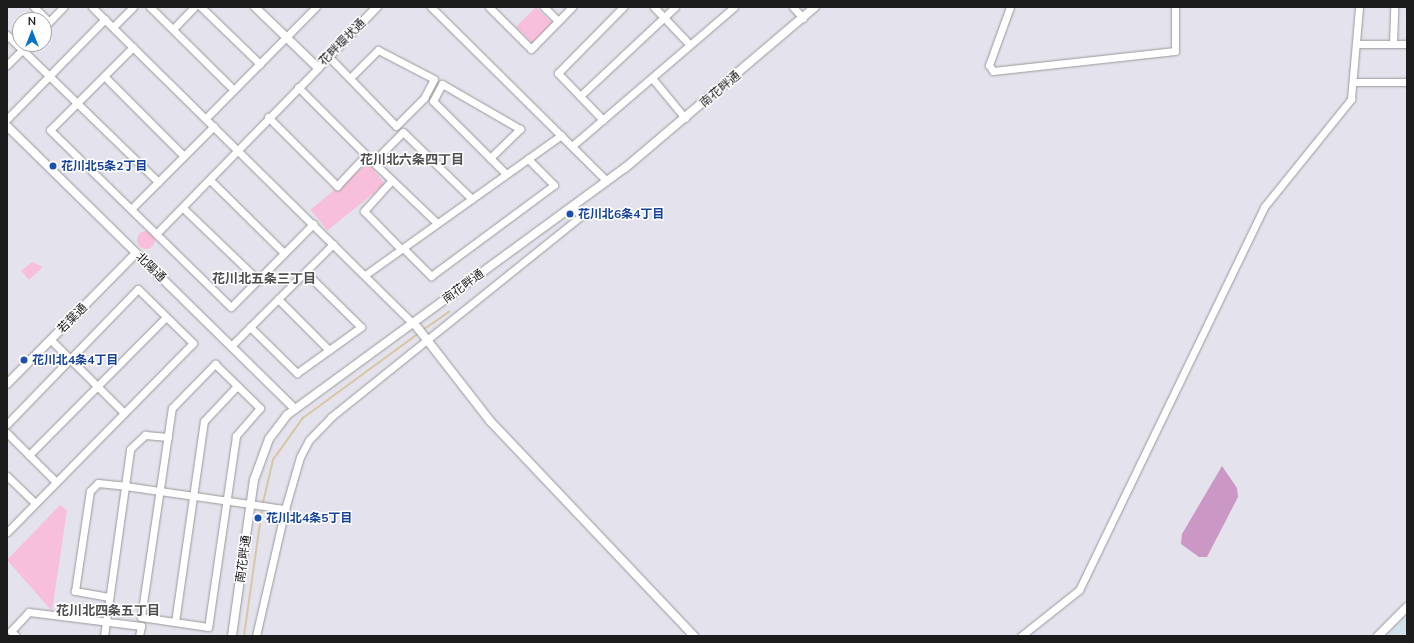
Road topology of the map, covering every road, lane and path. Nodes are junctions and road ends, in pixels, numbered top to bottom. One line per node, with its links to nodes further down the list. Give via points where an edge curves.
1 (63, 7): 26 (street)
2 (92, 7): 27 (street)
3 (133, 7): 29 (street)
4 (150, 7): 30 (street)
5 (194, 7): 30 (street)
6 (200, 7): 40 (street)
7 (255, 7): 31 (street, 花畔環状通)
8 (316, 7): 31 (street)
9 (378, 7): 39 (street, 花畔環状通)
10 (489, 7): 28 (street, via 531,49)
11 (544, 7): 28 (street)
12 (572, 7): 28 (street)
13 (623, 7): 51 (street, via 558,73)
14 (654, 7): 24 (street)
15 (675, 7): 24 (street)
16 (734, 7): 35 (street)
17 (793, 7): 25 (street)
18 (815, 7): 25 (street, 南花畔通)
19 (1010, 7): 20 (street, via 989,65 993,71 1175,51)
20 (1175, 7)
21 (1359, 7): 32 (street)
22 (1394, 7): 33 (street)
23 (433, 8): 60 (street)
24 (664, 17): 35 (street); 51 (street)
25 (802, 18): 55 (street, 南花畔通)
26 (52, 19)
27 (105, 19): 29 (street); 43 (street)
28 (558, 21)
29 (113, 27): 36 (street)
30 (173, 29): 50 (street)
31 (287, 38): 40 (street); 42 (street, 花畔環状通)
32 (1356, 44): 33 (street); 47 (street)
33 (1393, 44): 34 (street)
34 (1407, 44)
35 (690, 45): 46 (street)
36 (133, 47): 44 (street); 54 (street)
37 (20, 52): 41 (street)
38 (29, 52): 43 (street)
39 (329, 57): 42 (street, 花畔環状通); 45 (street)
40 (260, 64): 50 (street)
41 (7, 65)
42 (318, 68): 49 (street)
43 (49, 76): 52 (street); 56 (street)
44 (104, 76): 52 (street); 63 (street)
45 (350, 78): 45 (street, via 396,126 424,98 434,79 378,50)
46 (652, 78): 55 (street); 57 (street)
47 (1353, 82): 48 (street); 123 (street, via 1351,98 1264,207 1079,590)
48 (1407, 82)
49 (298, 87): 53 (street); 53 (street, via 366,155 337,186)
50 (234, 90): 54 (street)
51 (580, 96): 57 (street)
52 (77, 103): 70 (street); 74 (street, via 50,130)
53 (268, 117): 62 (street)
54 (206, 118): 59 (street)
55 (685, 118): 69 (street, 南花畔通)
56 (7, 119)
57 (603, 120): 61 (street)
58 (7, 126): 80 (street, 北陽通)
59 (214, 126): 62 (street); 63 (street)
60 (561, 135): 61 (street); 65 (street)
61 (572, 146): 69 (street)
62 (238, 150): 67 (street); 76 (street)
63 (184, 156): 70 (street)
64 (490, 158): 64 (street, via 433,101 442,84 520,129); 66 (street)
65 (528, 159): 66 (street); 79 (street, via 554,185 431,276)
66 (506, 174): 71 (street)
67 (210, 180): 73 (street); 81 (street)
68 (392, 180): 71 (street, via 373,162 403,132); 75 (street); 79 (street, via 364,211)
69 (608, 181): 72 (street, 南花畔通)
70 (158, 182): 74 (street)
71 (472, 199): 75 (street)
72 (574, 206): 87 (street, 南花畔通); 89 (street, via 581,216)
73 (182, 208): 77 (street); 84 (street)
74 (131, 210): 77 (street)
75 (437, 223): 79 (street)
76 (313, 224): 78 (street); 81 (street)
77 (156, 234): 84 (street, via 231,307)
78 (333, 244): 82 (street); 83 (street)
79 (402, 248): 83 (street)
80 (136, 253): 90 (street, 若葉通); 91 (street, 北陽通)
81 (284, 253): 84 (street)
82 (305, 272): 85 (street); 92 (street, via 361,327)
83 (365, 275): 87 (street)
84 (258, 280)
85 (278, 299): 88 (street); 92 (street)
86 (166, 317): 93 (street, via 138,290); 95 (street); 98 (street, via 193,343)
87 (415, 324): 89 (street); 97 (street, 南花畔通)
88 (250, 327): 91 (street); 92 (street, via 297,373)
89 (424, 337): 111 (street, via 319,427 300,457); 122 (street, via 491,422)
90 (51, 340): 93 (street); 94 (street, 若葉通)
91 (232, 345): 97 (street, 北陽通)
92 (329, 350)
93 (70, 359): 95 (street); 99 (street)
94 (7, 384)
95 (97, 386): 98 (street); 102 (street)
96 (237, 386): 101 (street, via 215,364 172,408); 107 (street, via 204,420); 108 (street, via 260,408 236,436)
97 (294, 408): 110 (street, 南花畔通, via 278,426 262,455)
98 (124, 413): 104 (street)
99 (7, 424)
100 (7, 433): 102 (street)
101 (168, 437): 105 (street, via 145,435 130,449); 106 (street)
102 (29, 455): 104 (street)
103 (7, 477): 109 (street)
104 (56, 482): 109 (street)
105 (126, 486): 106 (street); 113 (street); 113 (street, via 98,482 90,491 75,591)
106 (160, 491): 107 (street); 116 (street, via 141,617)
107 (193, 496): 108 (street); 116 (street)
108 (226, 501): 110 (street); 116 (street, via 208,627)
109 (35, 503): 112 (street)
110 (254, 505): 111 (street); 120 (street, 南花畔通)
111 (285, 509): 121 (street)
112 (7, 532)
113 (109, 597): 115 (street)
114 (1407, 607): 124 (street)
115 (106, 621): 117 (street, via 29,612 11,631); 118 (street); 119 (street, via 141,626)
116 (175, 622)
117 (16, 636)
118 (104, 636)
119 (139, 636)
120 (232, 636)
121 (256, 636)
122 (694, 636)
123 (1021, 636)
124 (1378, 636)

